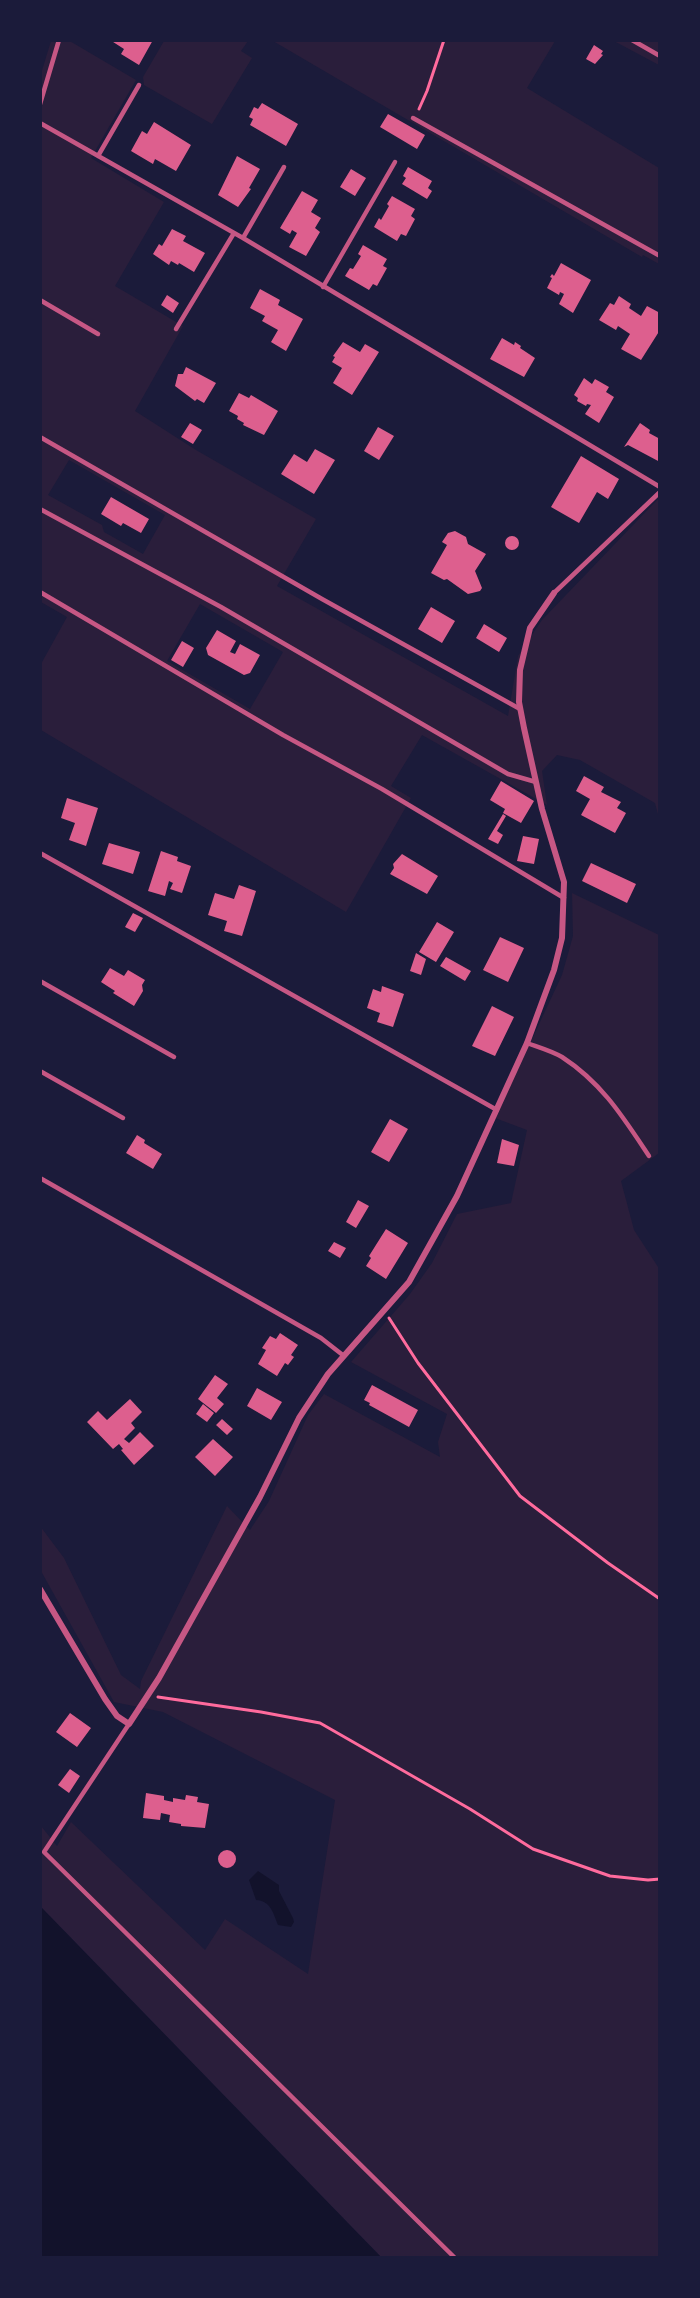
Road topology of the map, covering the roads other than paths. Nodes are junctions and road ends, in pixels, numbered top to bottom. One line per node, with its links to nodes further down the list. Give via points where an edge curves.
1 (59, 40): 5 (lane)
2 (632, 40): 3 (lane)
3 (660, 56)
4 (139, 85): 8 (lane)
5 (40, 104)
6 (413, 118): 13 (lane)
7 (40, 123): 8 (lane)
8 (98, 156): 11 (lane)
9 (395, 162): 14 (lane)
10 (284, 167): 12 (lane)
11 (234, 233): 12 (lane); 16 (lane)
12 (243, 238): 14 (lane)
13 (660, 256)
14 (323, 287): 19 (lane)
15 (40, 300): 17 (lane)
16 (176, 329)
17 (98, 334)
18 (40, 437): 24 (lane)
19 (660, 487)
20 (660, 492): 23 (lane)
21 (40, 509): 25 (lane, via 221,607 508,774)
22 (40, 592): 27 (lane)
23 (554, 593): 24 (street, via 530,628 520,670)
24 (520, 709): 25 (street)
25 (536, 782): 27 (street)
26 (40, 853): 32 (lane)
27 (565, 898): 29 (street, via 562,938 554,970)
28 (40, 981): 30 (lane)
29 (527, 1043): 32 (street); 34 (lane, via 560,1056 596,1083)
30 (174, 1057)
31 (40, 1071): 33 (lane)
32 (497, 1110): 36 (street, via 457,1196 414,1272)
33 (123, 1119)
34 (649, 1156)
35 (40, 1178): 36 (lane, via 321,1338)
36 (344, 1356): 38 (street, via 299,1418 260,1497)
37 (40, 1589): 38 (street, via 105,1700)
38 (129, 1724): 39 (lane, via 44,1852)
39 (455, 2258)

